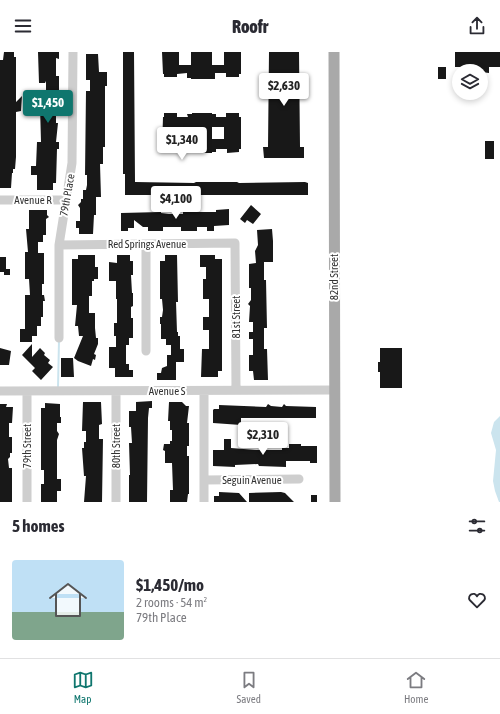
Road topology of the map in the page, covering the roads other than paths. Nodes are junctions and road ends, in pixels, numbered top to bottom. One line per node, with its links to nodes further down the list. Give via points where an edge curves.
1 (73, 52): 4 (street, 79th Place, via 72,163)
2 (334, 52): 12 (main road, 82nd Street)
3 (0, 200): 4 (street, Avenue R)
4 (66, 200): 6 (street, 79th Place)
5 (235, 243): 7 (street, Red Springs Avenue); 11 (street, 81st Street)
6 (59, 245): 7 (street, Red Springs Avenue); 8 (street, 79th Place)
7 (146, 245): 9 (street)
8 (59, 338)
9 (146, 351)
10 (204, 390): 11 (street, Avenue S); 15 (street, Avenue S); 17 (street)
11 (236, 390): 12 (street, Avenue S)
12 (335, 390): 21 (main road, 82nd Street)
13 (0, 391): 14 (street, Avenue S)
14 (27, 391): 15 (street, Avenue S); 18 (street, 79th Street)
15 (116, 391): 19 (street, 80th Street)
16 (299, 479): 17 (street, Seguin Avenue)
17 (205, 480): 20 (street)
18 (27, 502)
19 (116, 502)
20 (204, 502)
21 (334, 502)

